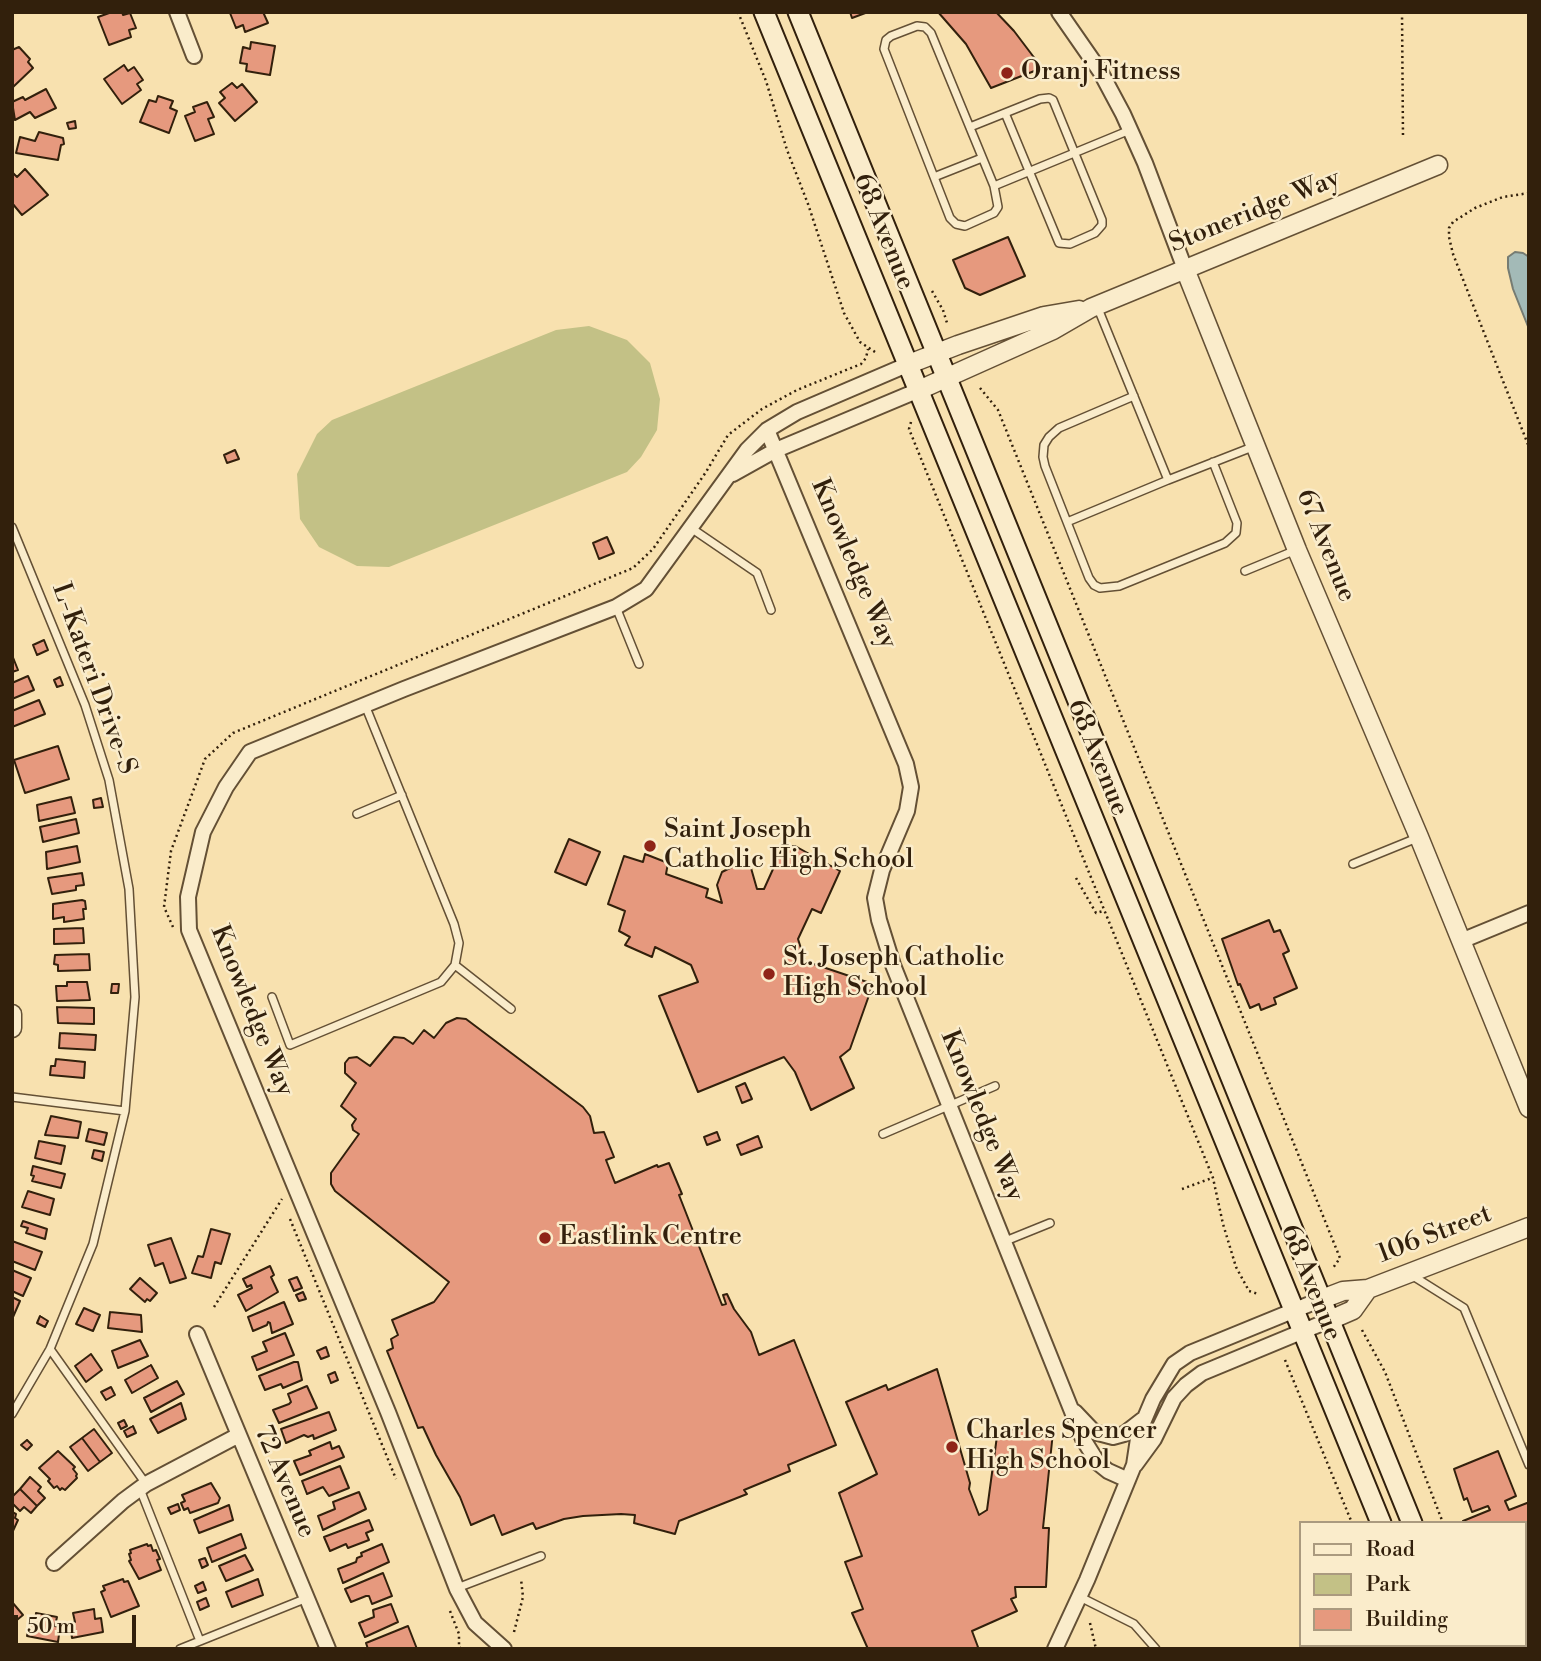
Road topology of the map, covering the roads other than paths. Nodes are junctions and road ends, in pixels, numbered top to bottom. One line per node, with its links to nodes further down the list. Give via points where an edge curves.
1 (177, 12): 5 (street)
2 (764, 12): 18 (main road, 68 Avenue)
3 (798, 12): 17 (main road, 68 Avenue)
4 (1059, 12): 8 (street, 67 Avenue, via 1100,71)
5 (194, 56)
6 (1005, 113): 7 (lane); 9 (lane, via 1040,99 1053,100); 12 (lane)
7 (970, 127): 10 (lane); 13 (lane, via 931,33 917,26 886,40 884,49)
8 (1130, 130): 9 (lane); 15 (street, 67 Avenue)
9 (1074, 153): 12 (lane); 12 (lane, via 1102,225 1096,233 1070,244 1057,239)
10 (982, 158): 13 (lane); 14 (lane)
11 (1438, 165): 15 (street, Stoneridge Way)
12 (1030, 171): 14 (lane)
13 (934, 177): 14 (lane, via 950,218 965,226 994,213 998,207)
14 (994, 186)
15 (1185, 269): 16 (street, Stoneridge Way); 23 (street, 67 Avenue)
16 (1094, 307): 17 (street, Stoneridge Way, via 1044,316); 19 (street, Stoneridge Way); 21 (lane)
17 (938, 353): 18 (street, Knowledge Way); 19 (main road, 68 Avenue)
18 (909, 364): 20 (main road, 68 Avenue); 22 (street, Knowledge Way, via 797,412)
19 (948, 377): 20 (street, Knowledge Way); 59 (main road, 68 Avenue)
20 (919, 390): 24 (street, Knowledge Way); 60 (main road, 68 Avenue)
21 (1134, 396): 27 (lane); 28 (lane, via 1059,428 1044,445 1045,466)
22 (768, 430): 24 (street, Knowledge Way); 26 (street, Knowledge Way)
23 (1255, 446): 25 (lane); 31 (street, 67 Avenue)
24 (776, 450): 26 (street, Knowledge Way); 50 (street, Knowledge Way, via 906,764 911,787 907,811 882,870 876,898 893,965)
25 (1213, 462): 27 (lane); 28 (lane, via 1237,523 1236,533 1225,543 1119,586 1100,588 1089,578)
26 (729, 476): 30 (street, Knowledge Way)
27 (1168, 481): 28 (lane)
28 (1067, 522)
29 (12, 527): 52 (lane, L-Kateri Drive-S, via 85,705 109,779 130,889 135,997)
30 (691, 528): 33 (street, Knowledge Way, via 646,589); 34 (lane, via 757,573)
31 (1297, 550): 32 (lane); 39 (street, 67 Avenue)
32 (1245, 571)
33 (616, 607): 35 (lane); 36 (street, Knowledge Way)
34 (771, 610)
35 (639, 664)
36 (365, 705): 37 (lane); 77 (street, Knowledge Way, via 250,752 203,832 188,897 189,930)
37 (402, 795): 38 (lane); 43 (lane, via 454,924 459,943)
38 (357, 814)
39 (1419, 837): 40 (lane); 42 (street, 67 Avenue)
40 (1353, 864)
41 (1529, 913): 42 (street)
42 (1461, 941): 51 (street, 67 Avenue)
43 (455, 965): 44 (lane, via 441,982 290,1045); 45 (lane)
44 (272, 997)
45 (511, 1009)
46 (12, 1014): 47 (street)
47 (12, 1028)
48 (995, 1086): 50 (lane)
49 (12, 1097): 52 (lane)
50 (948, 1107): 53 (lane); 56 (street, Knowledge Way)
51 (1529, 1108)
52 (125, 1111): 64 (lane, L-Kateri Drive-S, via 93,1244)
53 (883, 1134)
54 (1050, 1223): 56 (lane)
55 (1529, 1227): 57 (street, 106 Street)
56 (1003, 1242): 65 (street, Knowledge Way)
57 (1409, 1273): 58 (street, 106 Street); 70 (lane, via 1464,1308)
58 (1368, 1289): 59 (street); 61 (street, 106 Street, via 1353,1310)
59 (1322, 1299): 60 (street, Knowledge Way); 61 (main road, 68 Avenue)
60 (1293, 1311): 62 (main road, 68 Avenue); 67 (street, Knowledge Way, via 1190,1353 1174,1364)
61 (1330, 1320): 62 (street, Knowledge Way); 74 (main road, 68 Avenue)
62 (1301, 1332): 69 (street, Knowledge Way, via 1202,1373 1186,1385); 73 (main road, 68 Avenue)
63 (197, 1334): 68 (street, 72 Avenue)
64 (50, 1349): 66 (lane, L-Kateri Drive-S); 72 (lane)
65 (1069, 1406): 67 (street, Knowledge Way, via 1094,1432 1114,1437); 71 (street, Knowledge Way, via 1098,1463)
66 (12, 1414)
67 (1145, 1417): 69 (street, Knowledge Way)
68 (237, 1436): 72 (street); 79 (street, 72 Avenue)
69 (1134, 1465): 71 (street, Knowledge Way)
70 (1529, 1465)
71 (1128, 1480): 78 (street, Knowledge Way)
72 (143, 1486): 76 (street); 80 (lane)
73 (1380, 1521)
74 (1411, 1521)
75 (541, 1556): 77 (lane)
76 (54, 1563)
77 (457, 1589): 81 (street, Knowledge Way)
78 (1080, 1597): 84 (street, Knowledge Way); 85 (lane, via 1134,1624)
79 (307, 1598): 80 (lane); 83 (street, 72 Avenue)
80 (201, 1641): 82 (lane)
81 (494, 1647)
82 (180, 1649)
83 (328, 1649)
84 (1055, 1649)
85 (1156, 1649)

